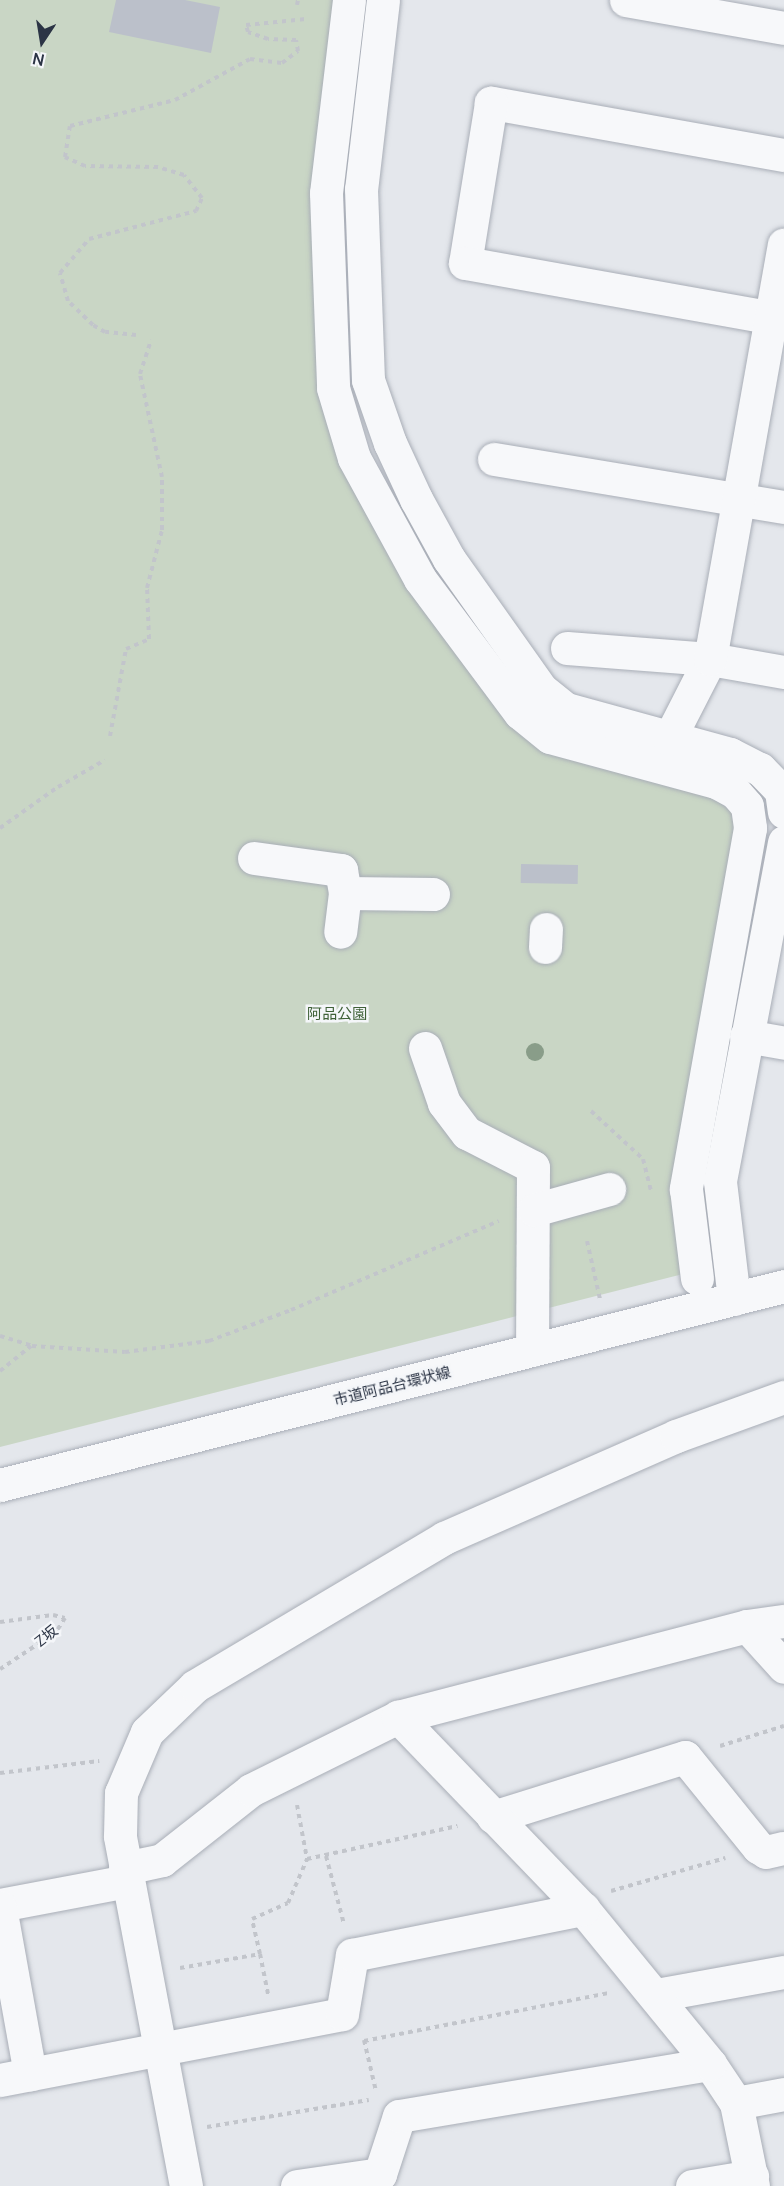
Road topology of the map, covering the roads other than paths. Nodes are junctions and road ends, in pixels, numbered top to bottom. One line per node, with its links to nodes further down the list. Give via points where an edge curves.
1 (349, 0): 26 (street, via 326,193 333,388 354,458 420,579 520,713 550,737 716,782 735,792 747,806 750,828 686,1189)
2 (382, 0): 14 (street, via 361,189 368,380 390,443 449,560 541,689 566,709)
3 (626, 0): 4 (street)
4 (784, 28)
5 (784, 155): 7 (street, via 491,103 465,263)
6 (784, 245): 7 (street)
7 (777, 319): 9 (street)
8 (494, 459): 9 (street)
9 (738, 500): 10 (street); 12 (street)
10 (784, 507)
11 (567, 648): 12 (street)
12 (710, 658): 13 (street); 14 (street)
13 (784, 672)
14 (669, 739): 15 (street, via 730,754 760,770 781,791)
15 (784, 812)
16 (783, 855): 21 (street)
17 (254, 858): 18 (street, via 340,870)
18 (345, 892): 19 (street); 20 (street)
19 (433, 894)
20 (340, 932)
21 (746, 1035): 22 (street); 28 (street, via 720,1181)
22 (784, 1043)
23 (425, 1048): 25 (street, via 444,1103 466,1132 533,1167)
24 (609, 1189): 25 (street)
25 (534, 1210): 29 (street)
26 (697, 1278)
27 (784, 1286): 28 (street, 市道阿品台環状線)
28 (734, 1299): 29 (street, 市道阿品台環状線)
29 (532, 1350): 31 (street, 市道阿品台環状線)
30 (784, 1397): 38 (street, via 676,1436 444,1539 195,1686 147,1731 131,1761 121,1793 120,1836)
31 (0, 1485)
32 (784, 1620): 33 (street)
33 (747, 1626): 34 (street); 35 (street)
34 (784, 1667)
35 (398, 1717): 36 (street); 38 (street, via 251,1790 162,1860)
36 (492, 1817): 37 (street, via 685,1757 766,1852); 40 (street)
37 (784, 1848)
38 (126, 1875): 39 (street); 43 (street)
39 (0, 1906): 45 (street)
40 (583, 1909): 42 (street); 43 (street, via 352,1955 342,2014)
41 (784, 1972): 42 (street)
42 (652, 1991): 44 (street)
43 (159, 2048): 45 (street); 49 (street)
44 (710, 2064): 47 (street); 50 (street, via 399,2116 380,2174)
45 (15, 2077)
46 (784, 2094): 47 (street)
47 (736, 2103): 48 (street)
48 (752, 2181): 51 (street)
49 (186, 2186)
50 (297, 2186)
51 (692, 2186)

